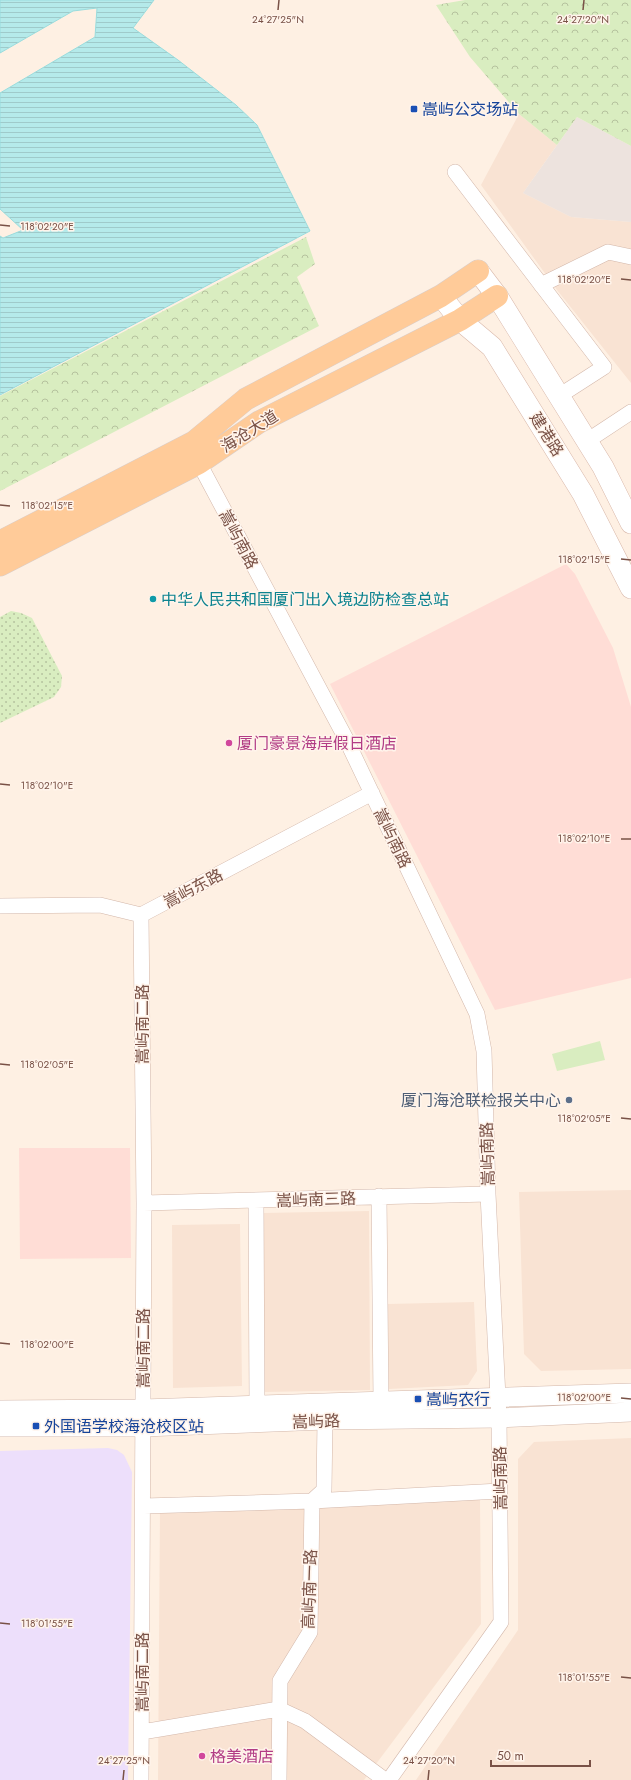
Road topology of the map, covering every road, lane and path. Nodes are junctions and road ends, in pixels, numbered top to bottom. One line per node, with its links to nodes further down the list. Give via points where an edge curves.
1 (455, 172): 4 (street)
2 (631, 257): 4 (street, via 608,252)
3 (478, 271): 5 (main road, 海沧大道); 6 (main road, 建港路)
4 (541, 285): 8 (street, via 604,367)
5 (441, 296): 7 (main road, 建港路); 13 (main road, 海沧大道, via 246,399 194,442)
6 (497, 296): 7 (main road, 海沧大道); 8 (main road, 建港路)
7 (460, 320): 11 (main road, 海沧大道, via 259,422); 15 (main road, 建港路, via 492,346 583,494)
8 (559, 396): 10 (main road, 建港路)
9 (631, 412): 10 (street)
10 (586, 442): 12 (main road, 建港路)
11 (199, 463): 14 (main road, 海沧大道); 16 (street, 嵩屿南路, via 345,737)
12 (631, 523)
13 (0, 542)
14 (0, 565)
15 (631, 588)
16 (372, 793): 18 (street, 嵩屿东路); 19 (street, 嵩屿南路, via 477,1014 484,1051)
17 (0, 906): 18 (street, via 100,905)
18 (141, 915): 22 (street, 嵩屿南二路)
19 (488, 1194): 20 (street, 嵩屿南三路); 24 (street, 嵩屿南路)
20 (379, 1196): 21 (street, 嵩屿南三路); 25 (street)
21 (256, 1201): 22 (street, 嵩屿南三路); 26 (street)
22 (144, 1203): 29 (street, 嵩屿南二路)
23 (631, 1393): 24 (street, 嵩屿路)
24 (498, 1397): 25 (street, 嵩屿路); 30 (street, 嵩屿南路)
25 (381, 1400): 26 (street, 嵩屿路)
26 (257, 1404): 29 (street, 嵩屿路)
27 (0, 1410): 29 (street, 嵩屿路)
28 (631, 1412): 30 (street, 嵩屿路)
29 (143, 1418): 31 (street, 嵩屿路); 32 (street, 嵩屿路); 35 (street, 嵩屿南二路)
30 (499, 1418): 31 (street, 嵩屿路); 33 (street, 嵩屿南路)
31 (325, 1420): 34 (street, via 324,1490)
32 (0, 1427)
33 (500, 1491): 34 (street); 41 (street, 嵩屿南路, via 501,1622)
34 (312, 1501): 35 (street); 36 (street, 高屿南一路, via 310,1632 280,1681)
35 (144, 1506): 37 (street, 嵩屿南二路)
36 (279, 1709): 37 (street); 39 (street, 高屿南一路); 40 (street, via 305,1721)
37 (142, 1732): 38 (street, 嵩屿南二路)
38 (141, 1780)
39 (279, 1780)
40 (384, 1780)
41 (389, 1780)

